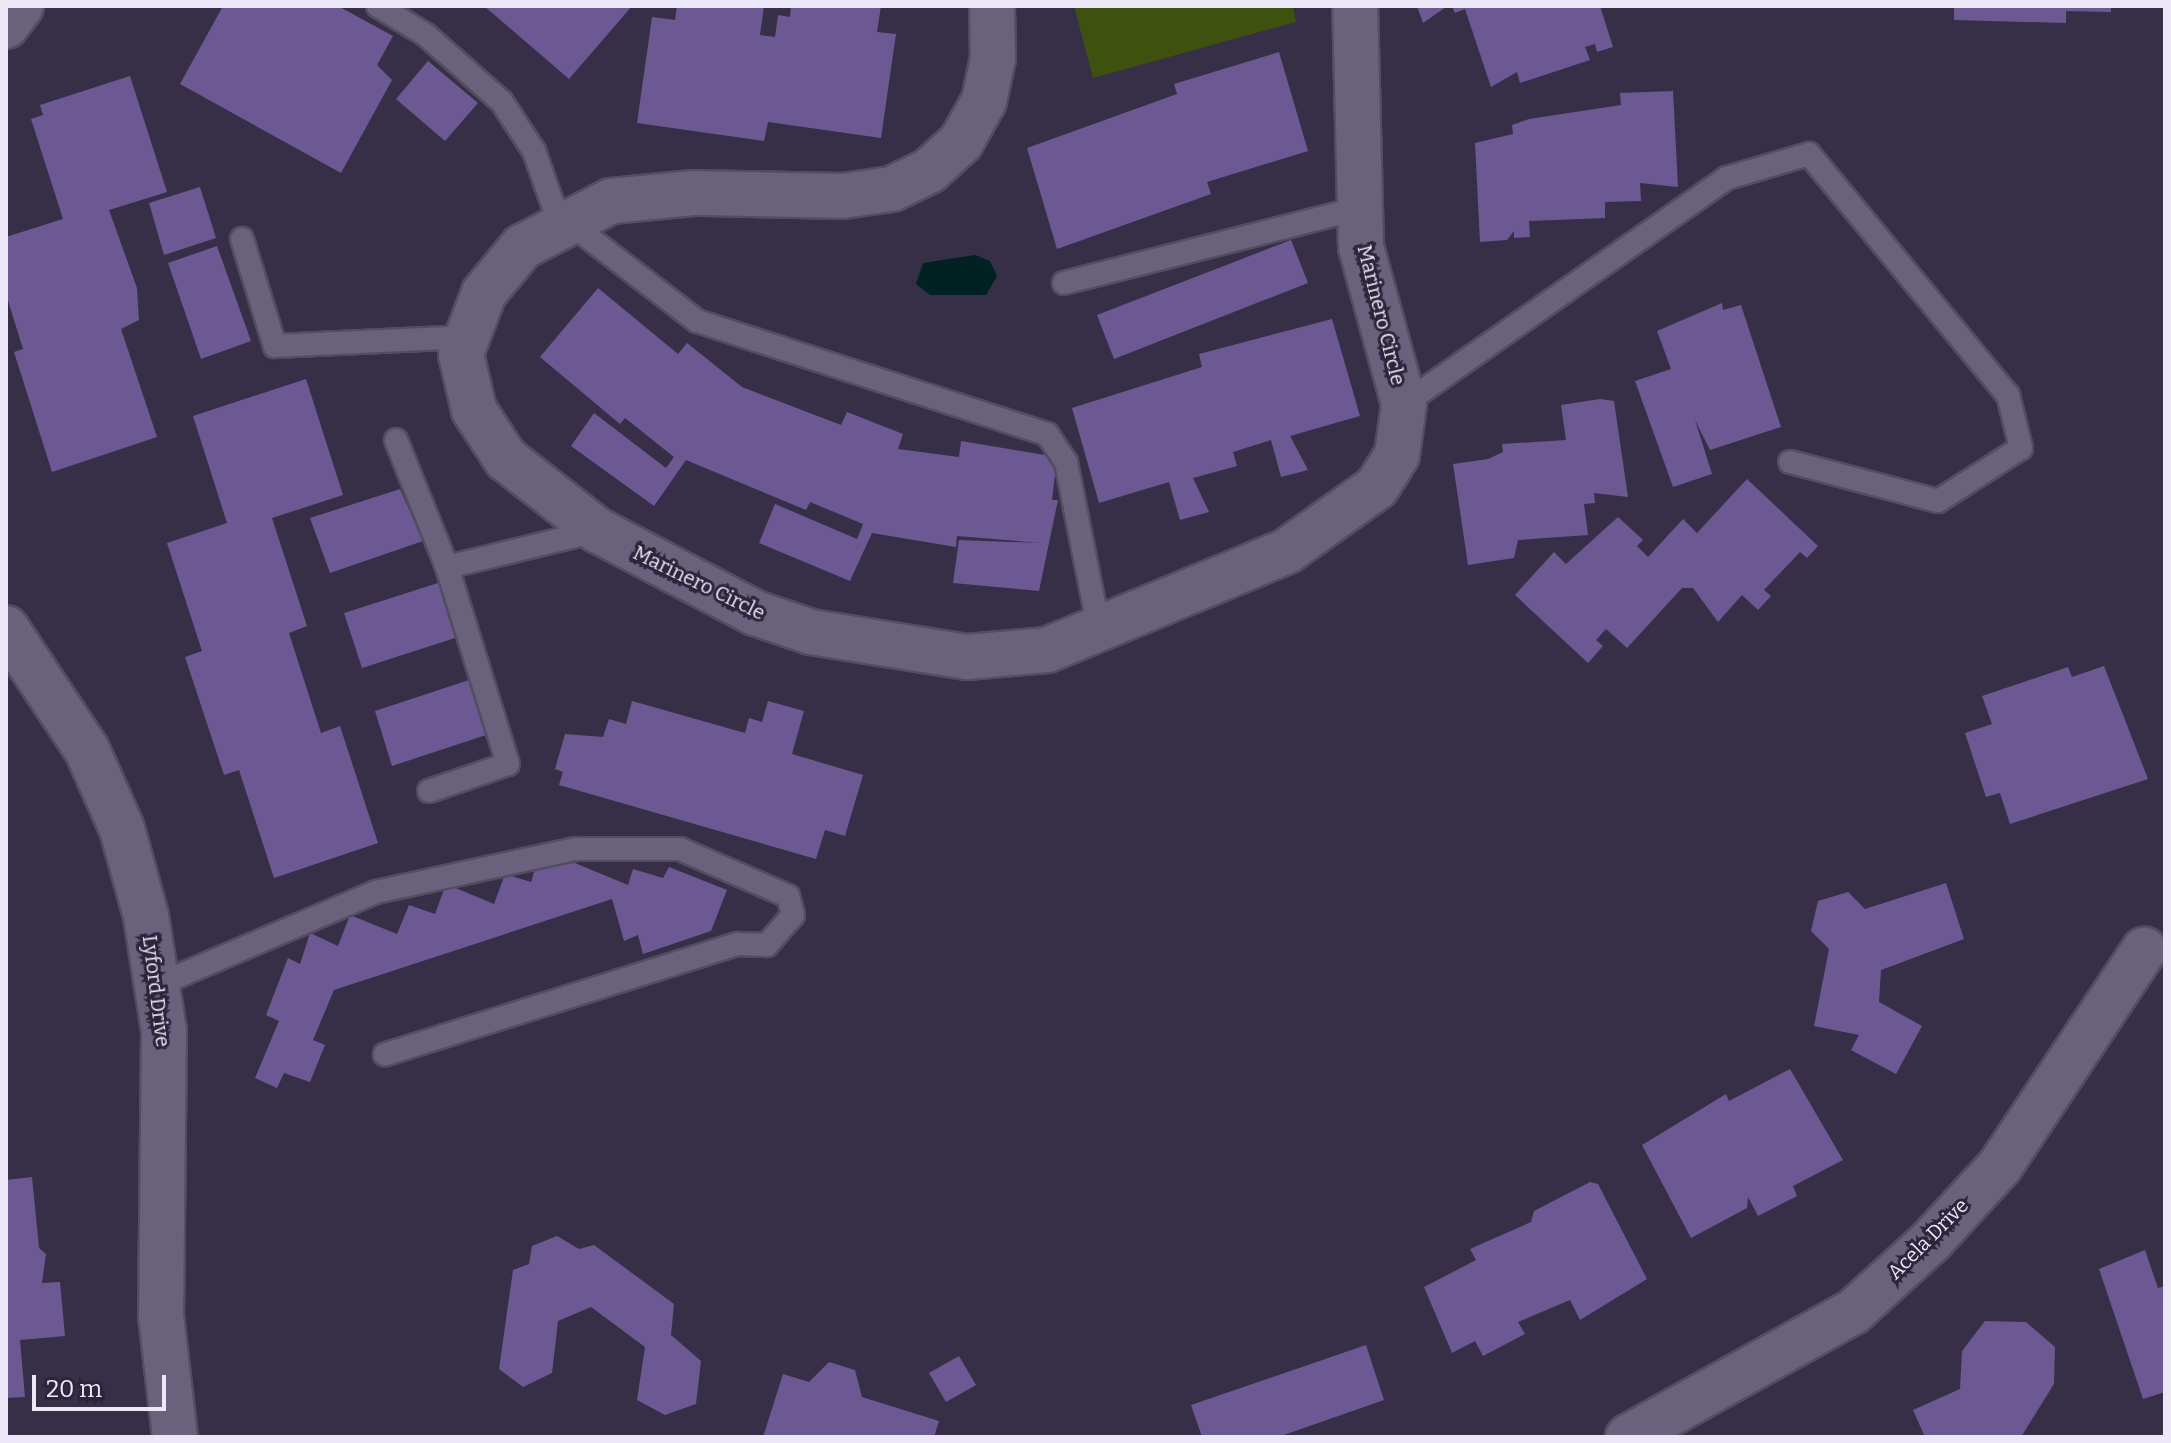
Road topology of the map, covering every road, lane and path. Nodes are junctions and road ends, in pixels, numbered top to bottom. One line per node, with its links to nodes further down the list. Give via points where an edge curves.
1 (21, 6): 5 (street)
2 (378, 6): 7 (lane, via 426,35 502,102 534,151)
3 (992, 6): 7 (street, Marinero Circle, via 993,58 984,101 961,142 929,171 892,189 842,196 693,193 611,201)
4 (1355, 6): 6 (street, Marinero Circle)
5 (6, 26)
6 (1361, 208): 9 (lane); 11 (street, Marinero Circle, via 1361,247)
7 (563, 223): 10 (street, Marinero Circle, via 522,247 484,293); 17 (lane, via 697,321 1047,434 1066,462)
8 (242, 239): 10 (lane, via 275,346)
9 (1064, 283)
10 (467, 337): 14 (street, Marinero Circle, via 461,354 474,410 506,459)
11 (1404, 404): 13 (lane, via 1727,178 1809,154 2008,395 2021,448 1938,501); 17 (street, Marinero Circle, via 1397,455 1377,487 1342,515 1287,551)
12 (396, 440): 15 (lane)
13 (1790, 462)
14 (597, 530): 15 (lane); 17 (street, Marinero Circle, via 705,590 811,632 967,657 1047,650)
15 (447, 567): 18 (lane, via 508,764)
16 (6, 628): 20 (street, Lyford Drive, via 87,750 122,829)
17 (1099, 628)
18 (429, 791)
19 (2144, 950): 23 (street, Acela Drive, via 2000,1166 1932,1240 1853,1312)
20 (157, 985): 21 (lane, via 376,892 575,849 680,849 788,896 793,915 767,945 737,944); 22 (street, Lyford Drive, via 164,1031 161,1316)
21 (385, 1054)
22 (175, 1437)
23 (1628, 1437)

